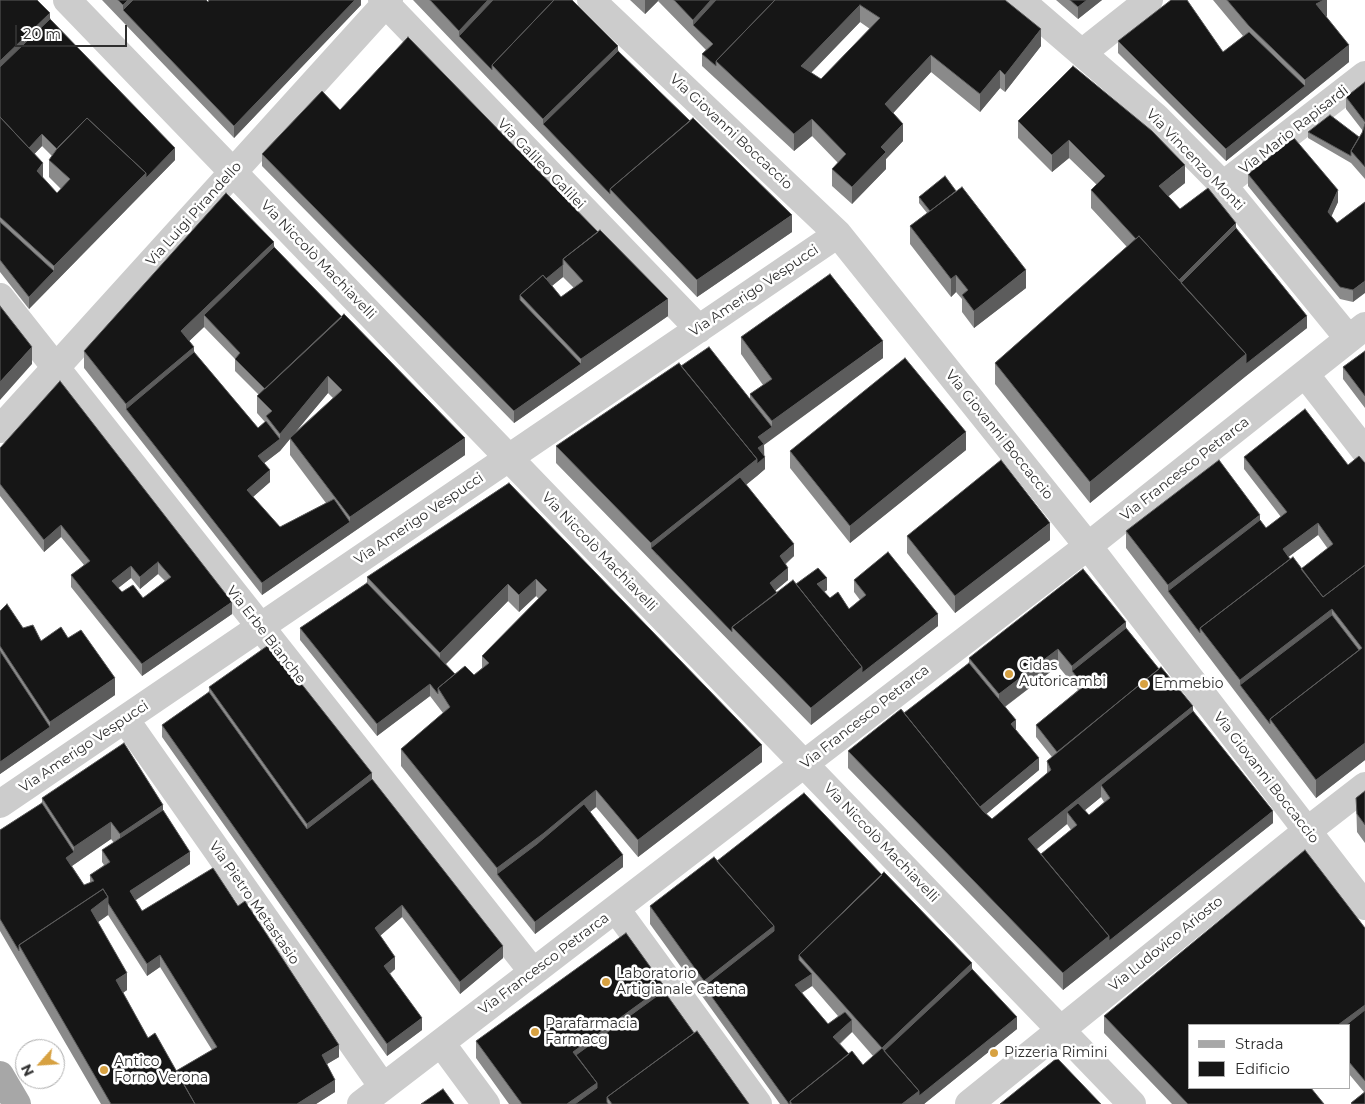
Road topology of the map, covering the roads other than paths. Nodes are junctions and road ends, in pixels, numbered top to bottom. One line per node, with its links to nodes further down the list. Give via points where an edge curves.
1 (67, 0): 8 (street, Via Niccolò Machiavelli)
2 (591, 0): 10 (street, Via Giovanni Boccaccio)
3 (1020, 0): 6 (street, Via Vincenzo Monti)
4 (1149, 0): 6 (street)
5 (386, 1): 8 (street, Via Luigi Pirandello); 12 (street, Via Galileo Galilei)
6 (1082, 52): 9 (street, Via Vincenzo Monti, via 1156,116)
7 (1365, 75): 9 (street, Via Mario Rapisardi)
8 (233, 172): 14 (street, Via Luigi Pirandello); 18 (street, Via Niccolò Machiavelli)
9 (1223, 186): 13 (street, Via Vincenzo Monti)
10 (838, 234): 12 (street, Via Amerigo Vespucci); 19 (street, Via Giovanni Boccaccio)
11 (0, 297): 14 (street, Via Erbe Bianche)
12 (699, 329): 18 (street, Via Amerigo Vespucci)
13 (1357, 333): 15 (street, Via Francesco Petrarca)
14 (56, 368): 16 (street, Via Luigi Pirandello); 20 (street, Via Erbe Bianche)
15 (1305, 374): 17 (street); 19 (street, Via Francesco Petrarca)
16 (0, 429)
17 (1365, 451)
18 (509, 458): 20 (street, Via Amerigo Vespucci); 22 (street, Via Niccolò Machiavelli)
19 (1088, 546): 22 (street, Via Francesco Petrarca); 25 (street, Via Giovanni Boccaccio)
20 (260, 627): 21 (street, Via Amerigo Vespucci); 28 (street, Via Erbe Bianche)
21 (125, 720): 24 (street, Via Amerigo Vespucci); 32 (street, Via Pietro Metastasio)
22 (804, 764): 27 (street, Via Francesco Petrarca); 29 (street, Via Niccolò Machiavelli)
23 (1365, 786): 25 (street, Via Ludovico Ariosto)
24 (0, 804)
25 (1307, 831): 26 (street, Via Giovanni Boccaccio); 29 (street, Via Ludovico Ariosto)
26 (1365, 906)
27 (616, 909): 28 (street, Via Francesco Petrarca); 36 (street)
28 (533, 972): 30 (street, Via Francesco Petrarca)
29 (1060, 1028): 37 (street, Via Ludovico Ariosto); 38 (street, Via Niccolò Machiavelli)
30 (441, 1043): 32 (street, Via Francesco Petrarca); 35 (street)
31 (0, 1075): 33 (main road)
32 (383, 1087): 34 (street, Via Francesco Petrarca)
33 (17, 1104)
34 (361, 1104)
35 (486, 1104)
36 (758, 1104)
37 (969, 1104)
38 (1132, 1104)

